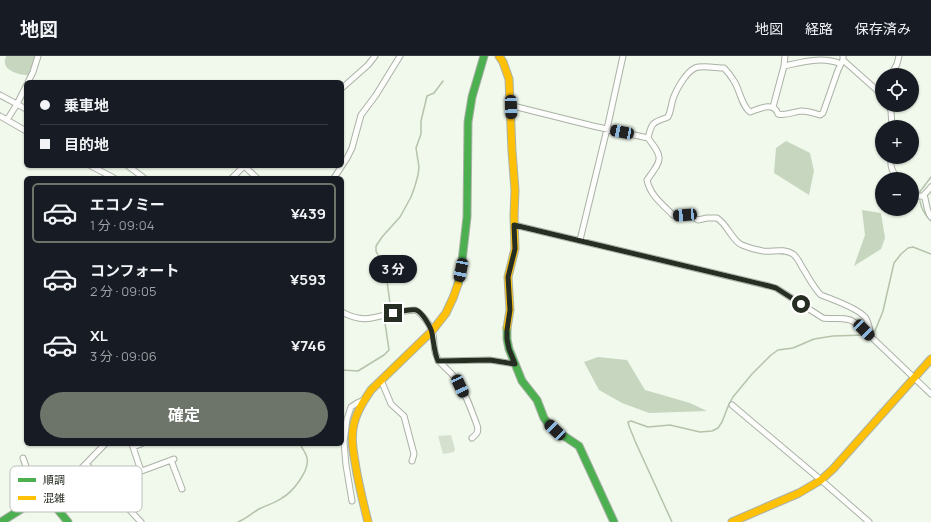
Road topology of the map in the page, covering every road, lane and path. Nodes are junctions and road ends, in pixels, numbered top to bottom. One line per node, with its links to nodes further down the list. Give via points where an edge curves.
1 (38, 56): 12 (street)
2 (375, 56): 13 (street)
3 (400, 56): 26 (street, via 361,115 352,148)
4 (484, 56): 42 (street, via 472,97 468,122 467,211 461,270 446,313)
5 (499, 56): 18 (street, via 504,62 509,79)
6 (623, 56): 23 (street)
7 (786, 56): 10 (street)
8 (899, 56): 11 (street)
9 (842, 60): 10 (street, via 816,59); 14 (street); 19 (street, via 822,115 801,111 780,115)
10 (784, 66): 19 (street)
11 (895, 68)
12 (29, 80)
13 (344, 86)
14 (875, 87)
15 (24, 90): 17 (street)
16 (0, 95): 17 (street)
17 (17, 104): 20 (street); 22 (street)
18 (511, 107): 23 (street); 39 (street)
19 (773, 107): 25 (street, via 767,106 750,112 746,109 735,81 724,68 696,68 688,74 679,88 668,117 650,127)
20 (24, 108)
21 (0, 116): 22 (street)
22 (7, 120): 24 (street)
23 (607, 129): 25 (street); 40 (street)
24 (24, 130)
25 (648, 138): 43 (street, via 657,150 659,159 647,180 649,187 655,198 672,215 689,215 698,220 717,218 740,244 758,250 784,250 794,254 813,286 821,294 865,317)
26 (344, 163)
27 (95, 168): 31 (street)
28 (131, 168): 32 (street)
29 (242, 168): 33 (street)
30 (246, 168): 34 (street)
31 (110, 176)
32 (141, 176)
33 (234, 176)
34 (255, 176)
35 (931, 187): 36 (street)
36 (924, 195): 37 (street); 38 (street)
37 (919, 196)
38 (931, 217)
39 (514, 225): 40 (street); 46 (street, via 515,249 508,277 510,310 507,339)
40 (580, 240): 43 (street, via 776,288 822,318 844,318 853,321)
41 (344, 313): 42 (street, via 372,319 413,310 422,314)
42 (432, 331): 45 (street); 48 (street)
43 (872, 338): 47 (street)
44 (931, 359): 47 (street)
45 (438, 361): 46 (street, via 490,360); 52 (street, via 455,378 465,397 478,430)
46 (515, 364): 71 (street, via 522,381 537,400 547,422 582,450)
47 (914, 378): 49 (street); 61 (street)
48 (381, 380): 50 (street); 56 (street, via 390,404 404,416 414,454)
49 (931, 394)
50 (364, 400): 63 (street, via 351,407 344,442); 70 (street, via 356,417 352,439 358,482)
51 (732, 405): 61 (street)
52 (472, 438)
53 (103, 446): 57 (street)
54 (132, 446): 59 (street)
55 (23, 458): 58 (street)
56 (412, 461)
57 (86, 464)
58 (26, 466)
59 (139, 466)
60 (142, 471): 62 (street, via 173,460)
61 (821, 480): 72 (street); 73 (street)
62 (182, 489)
63 (352, 501)
64 (17, 512): 67 (street)
65 (59, 512): 68 (street)
66 (132, 512): 69 (street)
67 (1, 522)
68 (68, 522)
69 (141, 522)
70 (368, 522)
71 (614, 522)
72 (732, 522)
73 (869, 522)

